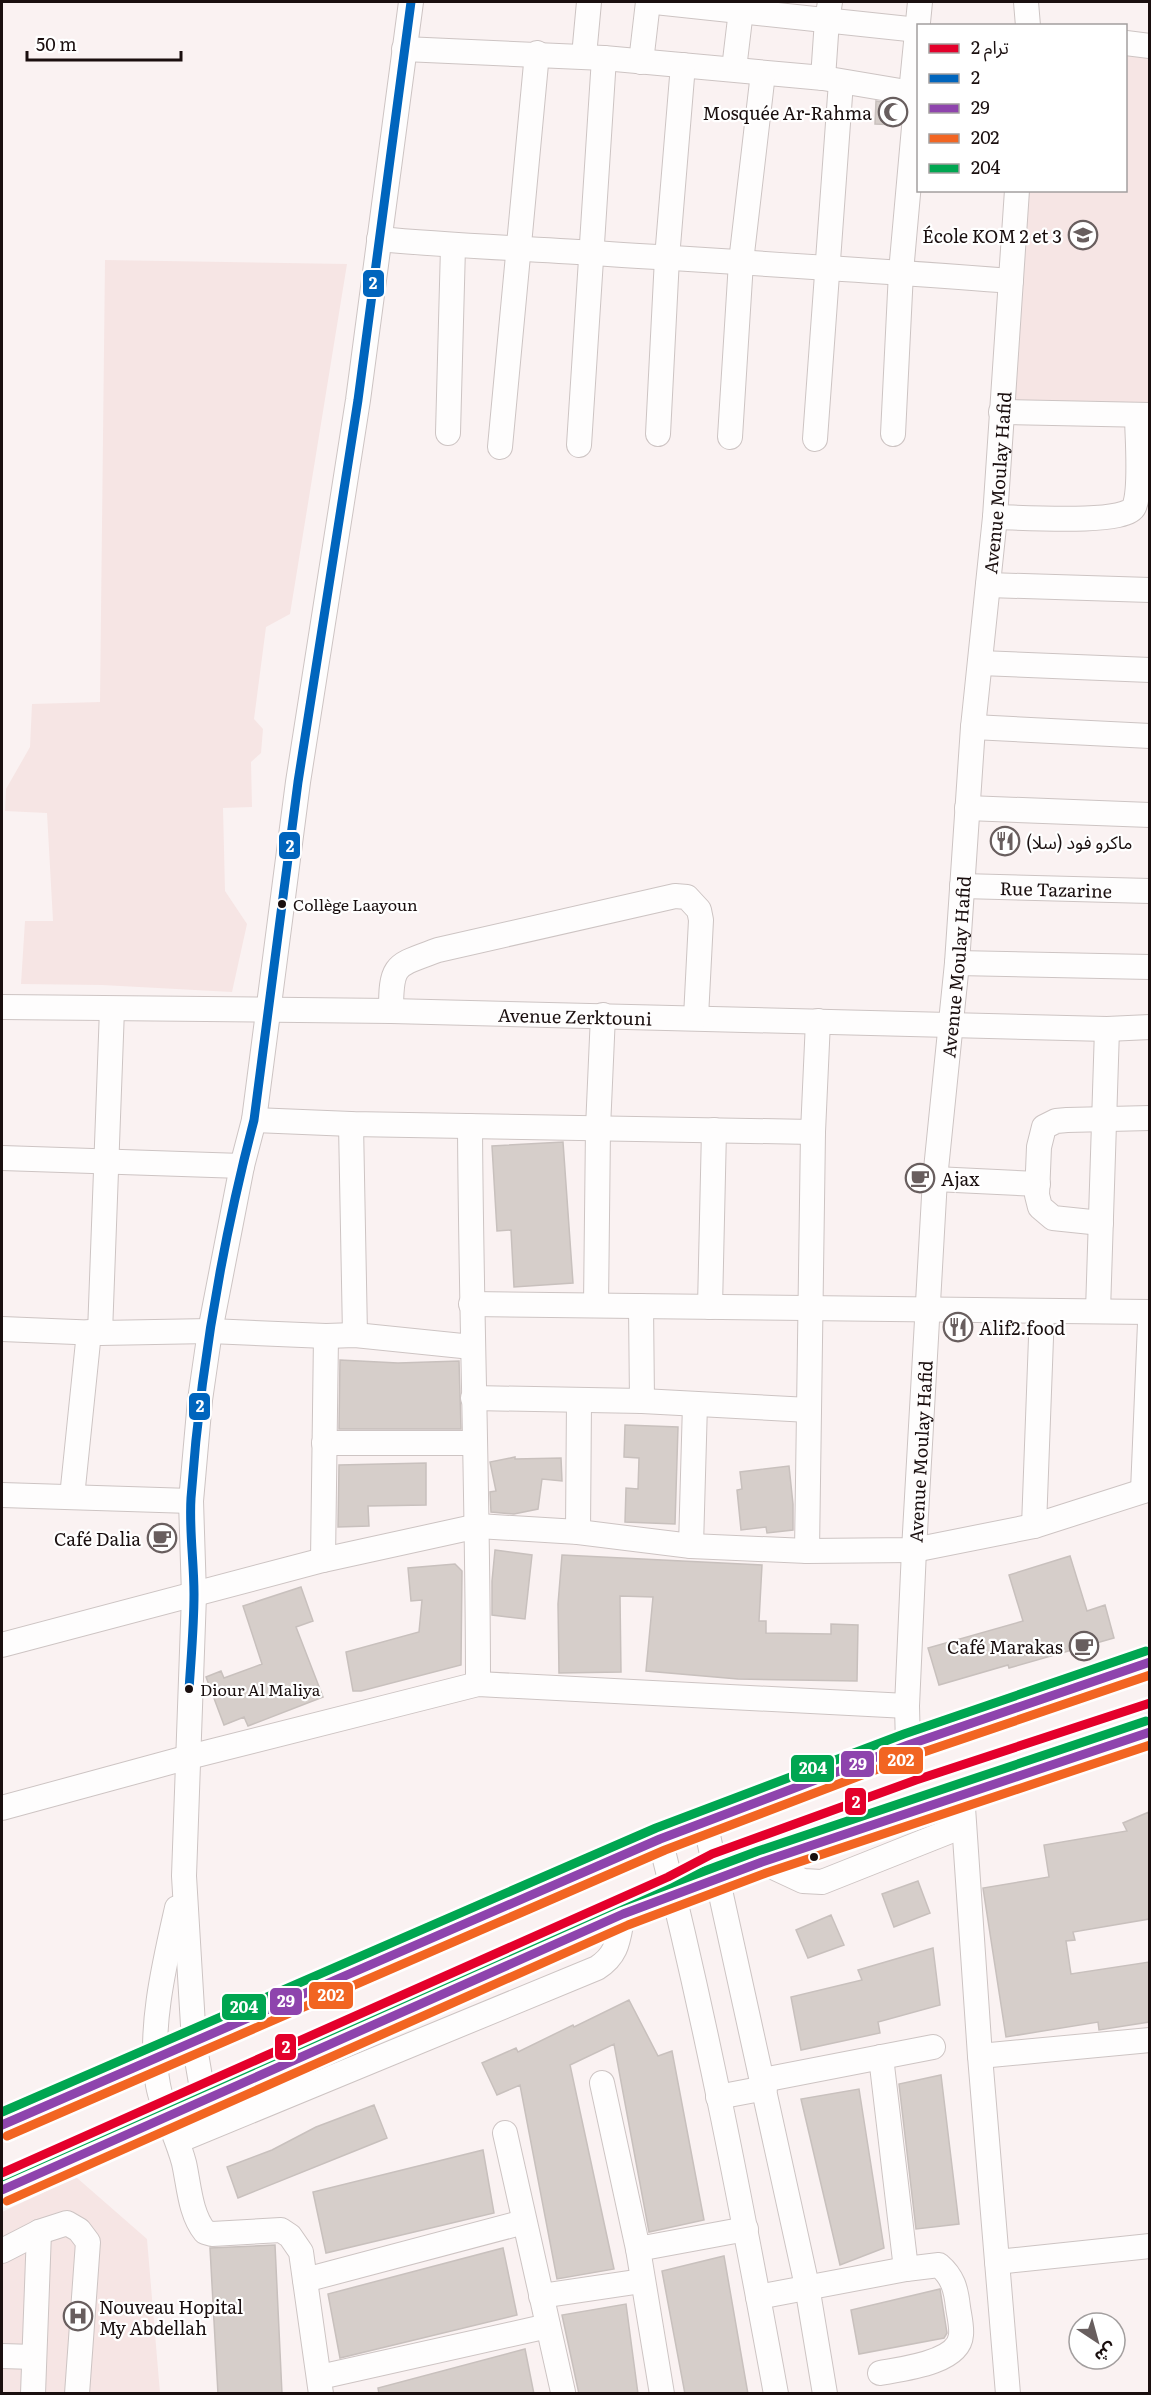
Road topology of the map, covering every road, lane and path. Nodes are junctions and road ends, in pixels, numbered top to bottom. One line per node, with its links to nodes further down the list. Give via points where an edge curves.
1 (411, 2): 14 (street)
2 (589, 2): 16 (street)
3 (648, 2): 17 (street)
4 (655, 2): 7 (street)
5 (920, 2): 9 (street)
6 (1026, 2): 10 (street)
7 (741, 6): 8 (street); 20 (street)
8 (829, 11): 11 (street); 22 (street)
9 (918, 24)
10 (1028, 24)
11 (917, 30)
12 (1127, 43): 13 (street)
13 (1149, 46)
14 (404, 49): 15 (street); 25 (street)
15 (537, 53): 16 (street); 27 (street)
16 (594, 57): 17 (street); 28 (street)
17 (641, 62): 19 (street)
18 (917, 62): 23 (street)
19 (683, 65): 20 (street); 29 (street)
20 (734, 69): 21 (street)
21 (763, 73): 22 (street); 30 (street)
22 (832, 80): 23 (street); 31 (street)
23 (916, 94): 32 (street)
24 (1017, 192): 33 (street, Avenue Moulay Hafid)
25 (379, 239): 26 (street); 58 (street, via 334,565 298,782)
26 (453, 247): 27 (street); 36 (street)
27 (518, 248): 28 (street); 42 (street)
28 (593, 253): 29 (street); 41 (street)
29 (668, 258): 30 (street); 37 (street)
30 (741, 262): 31 (street); 39 (street)
31 (826, 268): 32 (street); 40 (street)
32 (901, 272): 33 (street); 38 (street)
33 (1011, 281): 34 (street, Avenue Moulay Hafid)
34 (1001, 412): 35 (street); 43 (street, Avenue Moulay Hafid)
35 (1143, 415): 43 (street, via 1137,492 1129,512 1103,518)
36 (448, 433)
37 (658, 434)
38 (893, 434)
39 (730, 436)
40 (815, 439)
41 (579, 445)
42 (500, 447)
43 (995, 517): 44 (street, Avenue Moulay Hafid)
44 (988, 585): 45 (street); 46 (street, Avenue Moulay Hafid)
45 (1149, 590)
46 (980, 663): 47 (street); 48 (street, Avenue Moulay Hafid)
47 (1149, 670)
48 (973, 727): 49 (street); 50 (street, Avenue Moulay Hafid)
49 (1149, 736)
50 (967, 808): 51 (street); 52 (street, Avenue Moulay Hafid)
51 (1149, 815)
52 (962, 886): 53 (street, Rue Tazarine); 54 (street, Avenue Moulay Hafid)
53 (1149, 891)
54 (957, 963): 55 (street); 63 (street, Avenue Moulay Hafid)
55 (1149, 967)
56 (2, 1007): 57 (street, Avenue Zerktouni)
57 (112, 1009): 58 (street, Avenue Zerktouni); 75 (street)
58 (269, 1011): 59 (street, Avenue Zerktouni); 68 (street)
59 (391, 1011): 60 (street, Avenue Zerktouni); 61 (street, via 391,981 404,963 438,950 675,896 687,897 699,910 701,920)
60 (603, 1015): 61 (street, Avenue Zerktouni); 71 (street)
61 (696, 1017): 62 (street, Avenue Zerktouni)
62 (818, 1021): 63 (street, Avenue Zerktouni); 73 (street)
63 (951, 1025): 65 (street, Avenue Zerktouni); 77 (street, Avenue Moulay Hafid)
64 (1149, 1027): 65 (street, Avenue Zerktouni)
65 (1107, 1029): 66 (street)
66 (1104, 1118): 67 (street); 78 (street, via 1056,1121 1044,1127); 79 (street)
67 (1149, 1118)
68 (254, 1120): 69 (street); 76 (street)
69 (351, 1124): 70 (street); 93 (street)
70 (470, 1126): 71 (street); 80 (street)
71 (598, 1128): 72 (street); 81 (street)
72 (714, 1130): 73 (street); 83 (street)
73 (813, 1132): 84 (street)
74 (2, 1158): 75 (street)
75 (106, 1162): 76 (street); 92 (street)
76 (242, 1166): 91 (street)
77 (935, 1179): 78 (street); 85 (street, Avenue Moulay Hafid)
78 (1038, 1184): 79 (street, via 1038,1202 1053,1218)
79 (1101, 1222): 87 (street)
80 (471, 1304): 81 (street); 95 (street)
81 (596, 1305): 82 (street)
82 (641, 1306): 83 (street); 98 (street)
83 (710, 1307): 84 (street)
84 (810, 1308): 85 (street); 100 (street)
85 (928, 1310): 86 (street); 111 (street, Avenue Moulay Hafid)
86 (1042, 1311): 87 (street); 108 (street)
87 (1098, 1311): 88 (street)
88 (1149, 1312)
89 (1149, 1323): 103 (street)
90 (2, 1329): 92 (street)
91 (210, 1331): 92 (street); 94 (street); 106 (street)
92 (94, 1333): 105 (street)
93 (355, 1335): 94 (street); 95 (street)
94 (326, 1336): 101 (street)
95 (472, 1347): 96 (street)
96 (473, 1398): 97 (street); 102 (street)
97 (579, 1400): 98 (street); 109 (street)
98 (642, 1401): 99 (street)
99 (694, 1404): 100 (street); 110 (street)
100 (809, 1410): 112 (street)
101 (324, 1443): 102 (street); 113 (street)
102 (473, 1443): 107 (street)
103 (1146, 1490): 108 (street)
104 (2, 1496): 105 (street)
105 (72, 1497): 106 (street)
106 (191, 1501): 114 (street)
107 (478, 1526): 109 (street); 113 (street); 117 (street)
108 (1034, 1526): 111 (street)
109 (578, 1532): 110 (street)
110 (691, 1546): 112 (street)
111 (914, 1550): 112 (street); 118 (street, Avenue Moulay Hafid)
112 (807, 1551)
113 (323, 1560): 114 (street)
114 (194, 1594): 115 (street); 121 (street)
115 (2, 1645)
116 (1149, 1662): 120 (main road)
117 (478, 1684): 118 (street); 121 (street)
118 (907, 1706): 120 (street, Avenue Moulay Hafid)
119 (1149, 1732): 122 (main road)
120 (908, 1745): 124 (main road)
121 (189, 1757): 123 (street); 128 (street)
122 (962, 1793): 125 (street); 127 (main road)
123 (2, 1808)
124 (705, 1822): 126 (main road); 129 (street)
125 (963, 1826): 127 (street, via 822,1882 803,1881); 135 (street)
126 (660, 1839): 130 (street); 133 (main road)
127 (762, 1862): 129 (main road)
128 (184, 1876): 133 (street); 137 (street, via 162,1975)
129 (718, 1878): 130 (main road); 139 (street)
130 (674, 1895): 131 (main road); 140 (street)
131 (623, 1914): 141 (main road); 143 (street, via 615,1951 597,1968)
132 (1149, 2040): 135 (street)
133 (194, 2042): 137 (main road); 141 (street)
134 (933, 2047): 136 (street)
135 (980, 2056): 152 (street)
136 (881, 2057): 139 (street); 153 (street)
137 (156, 2058): 142 (main road); 143 (street, via 158,2084)
138 (602, 2083): 150 (street)
139 (764, 2084): 140 (street); 156 (street)
140 (718, 2097): 147 (street)
141 (206, 2099): 143 (main road)
142 (2, 2125)
143 (173, 2128): 145 (main road); 154 (street, via 195,2218 205,2232 280,2230 290,2236 301,2252)
144 (505, 2133): 146 (street)
145 (2, 2190)
146 (524, 2222): 154 (street); 157 (street)
147 (746, 2229): 150 (street); 158 (street)
148 (39, 2232): 151 (street); 161 (street); 166 (street, via 67,2223 88,2242)
149 (1149, 2246): 152 (street)
150 (638, 2249): 155 (street)
151 (2, 2251)
152 (997, 2262): 170 (street)
153 (906, 2269): 156 (street); 162 (street, via 939,2265 947,2272 956,2293 961,2336 957,2346 933,2362)
154 (305, 2280): 163 (street)
155 (642, 2281): 157 (street); 167 (street)
156 (807, 2286): 158 (street); 169 (street)
157 (542, 2296): 159 (street)
158 (759, 2297): 168 (street)
159 (548, 2326): 163 (street); 164 (street)
160 (2, 2356): 161 (street)
161 (34, 2357): 165 (street)
162 (880, 2373)
163 (320, 2385)
164 (563, 2392)
165 (33, 2394)
166 (77, 2394)
167 (662, 2394)
168 (776, 2394)
169 (825, 2394)
170 (1008, 2394)

